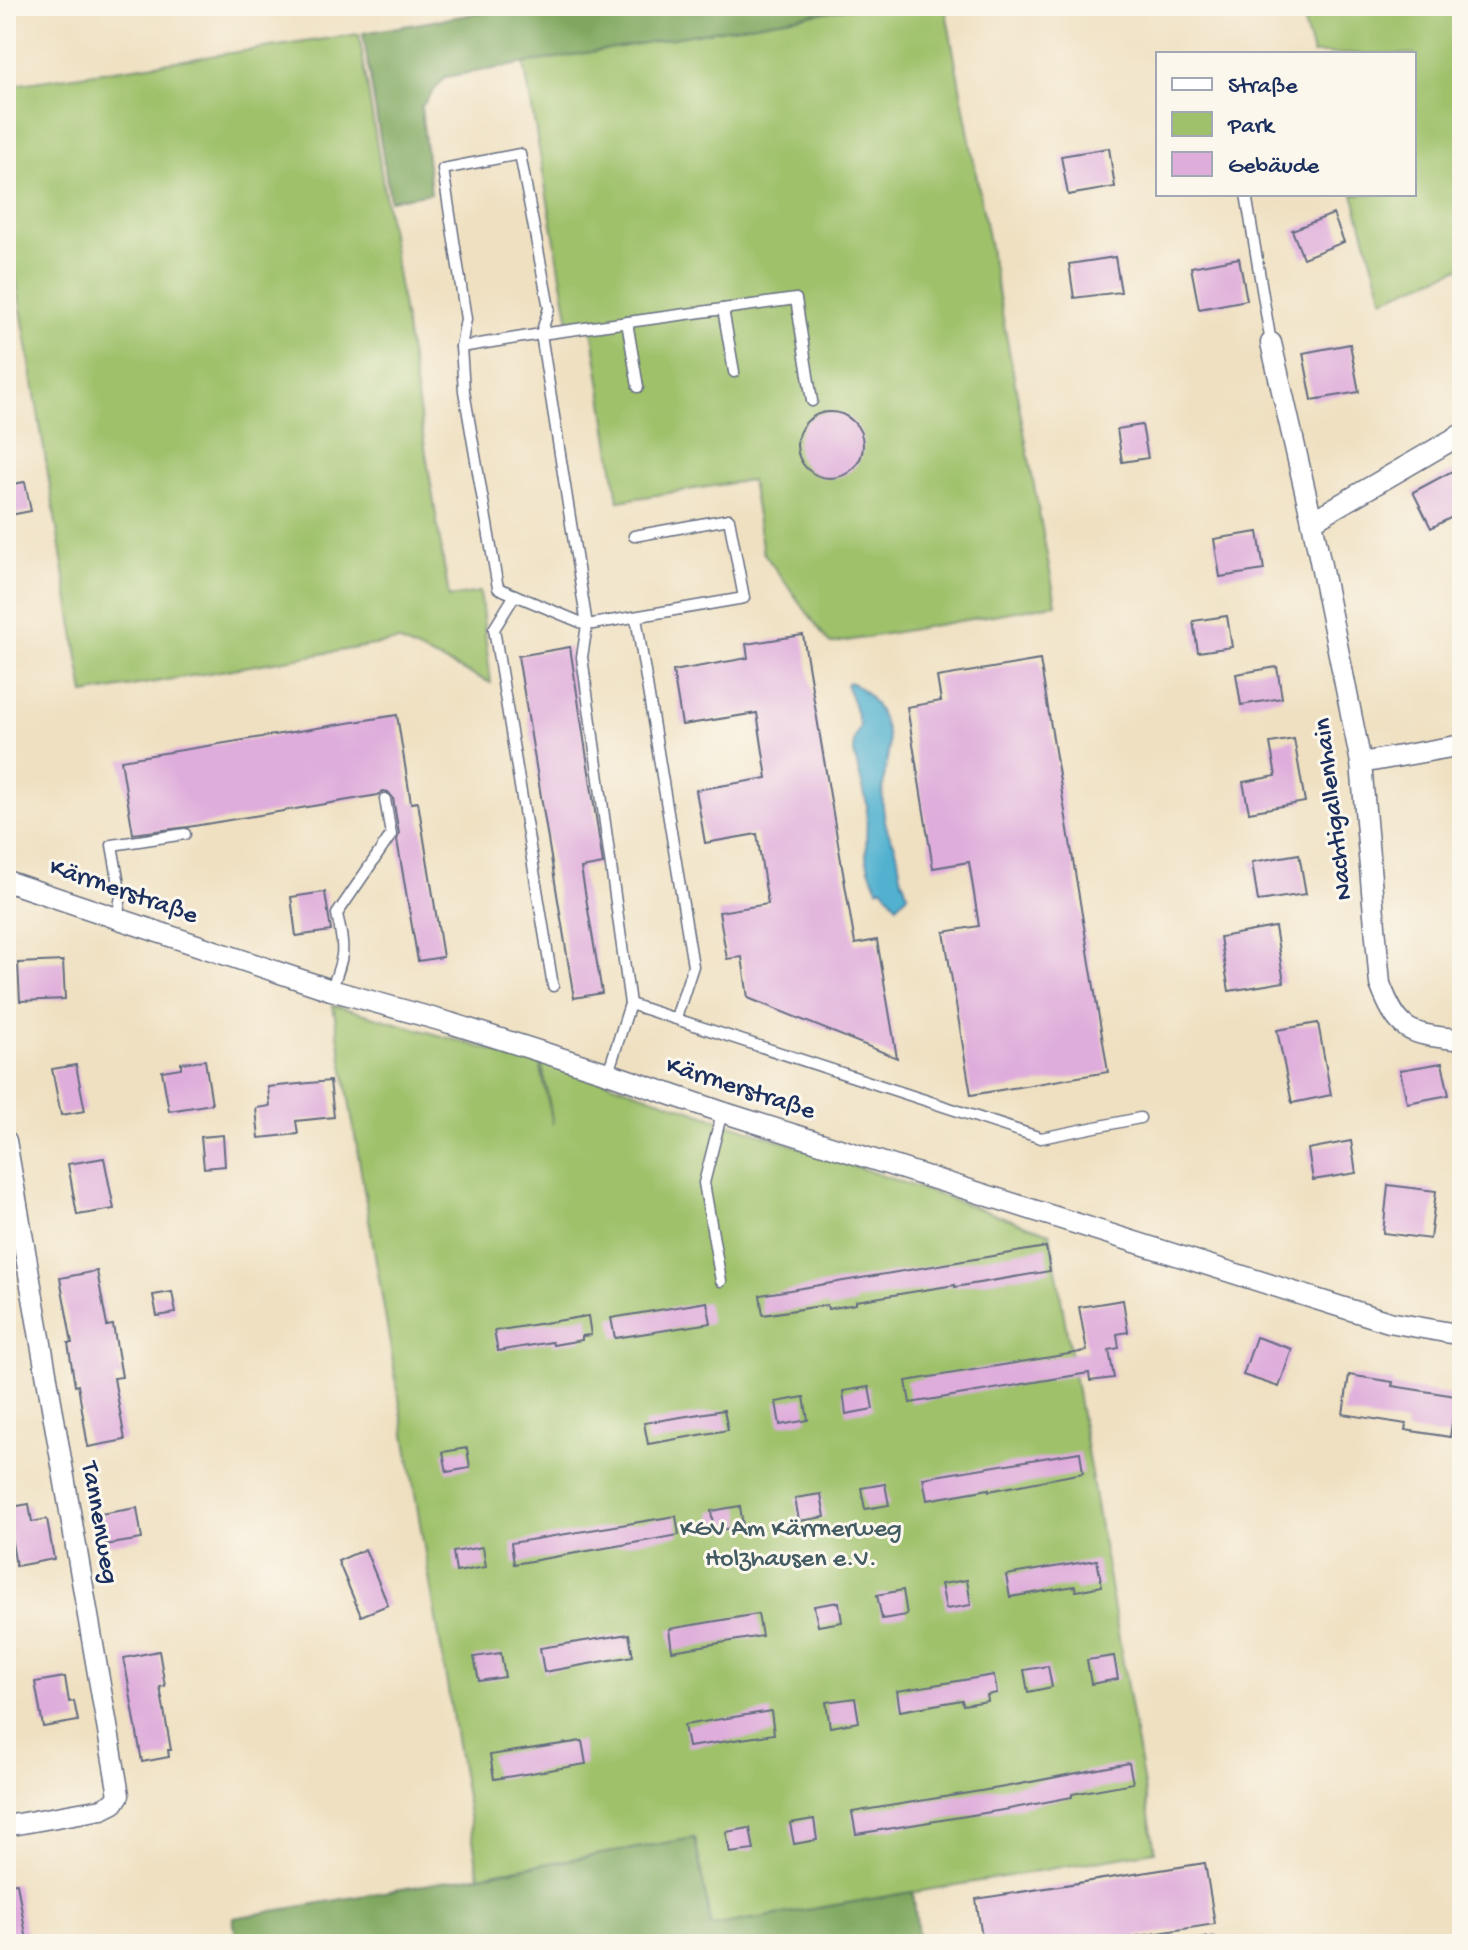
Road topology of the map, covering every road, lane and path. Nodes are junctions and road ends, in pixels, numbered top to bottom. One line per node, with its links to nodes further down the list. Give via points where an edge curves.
1 (1246, 196): 5 (lane)
2 (723, 309): 3 (lane); 7 (lane); 9 (lane, via 796,299)
3 (627, 322): 4 (lane); 8 (lane)
4 (541, 334): 6 (lane); 6 (lane, via 549,308 520,154 443,169 466,319); 15 (lane)
5 (1271, 343): 11 (street, Nachtigallenhain)
6 (461, 347): 13 (lane, via 498,588)
7 (734, 372)
8 (638, 387)
9 (812, 401)
10 (1462, 434): 11 (street)
11 (1312, 521): 17 (street, Nachtigallenhain)
12 (634, 536): 14 (lane, via 729,519 744,598)
13 (515, 595): 15 (lane); 22 (lane, via 494,629)
14 (636, 617): 15 (lane); 25 (lane, via 693,966)
15 (587, 625): 24 (lane, via 582,657)
16 (1462, 745): 17 (street)
17 (1361, 763): 26 (street, Nachtigallenhain, via 1380,984 1389,1009 1419,1034)
18 (385, 799): 23 (lane, via 391,835 337,914 344,948)
19 (185, 834): 21 (lane, via 112,845 121,896)
20 (6, 881): 21 (street, Kärrnerstraße)
21 (117, 918): 23 (street, Kärrnerstraße)
22 (553, 986)
23 (331, 990): 27 (street, Kärrnerstraße)
24 (630, 1004): 25 (lane); 27 (lane)
25 (676, 1018): 29 (lane, via 1041,1138)
26 (1462, 1040)
27 (608, 1073): 28 (street, Kärrnerstraße)
28 (722, 1112): 31 (lane, via 704,1183); 32 (street, Kärrnerstraße, via 1389,1322)
29 (1140, 1118)
30 (6, 1141): 33 (street, Tannenweg, via 119,1795 102,1809)
31 (721, 1281)
32 (1462, 1335)
33 (6, 1826)
34 (1202, 1944): 35 (lane)
35 (1212, 1944)

